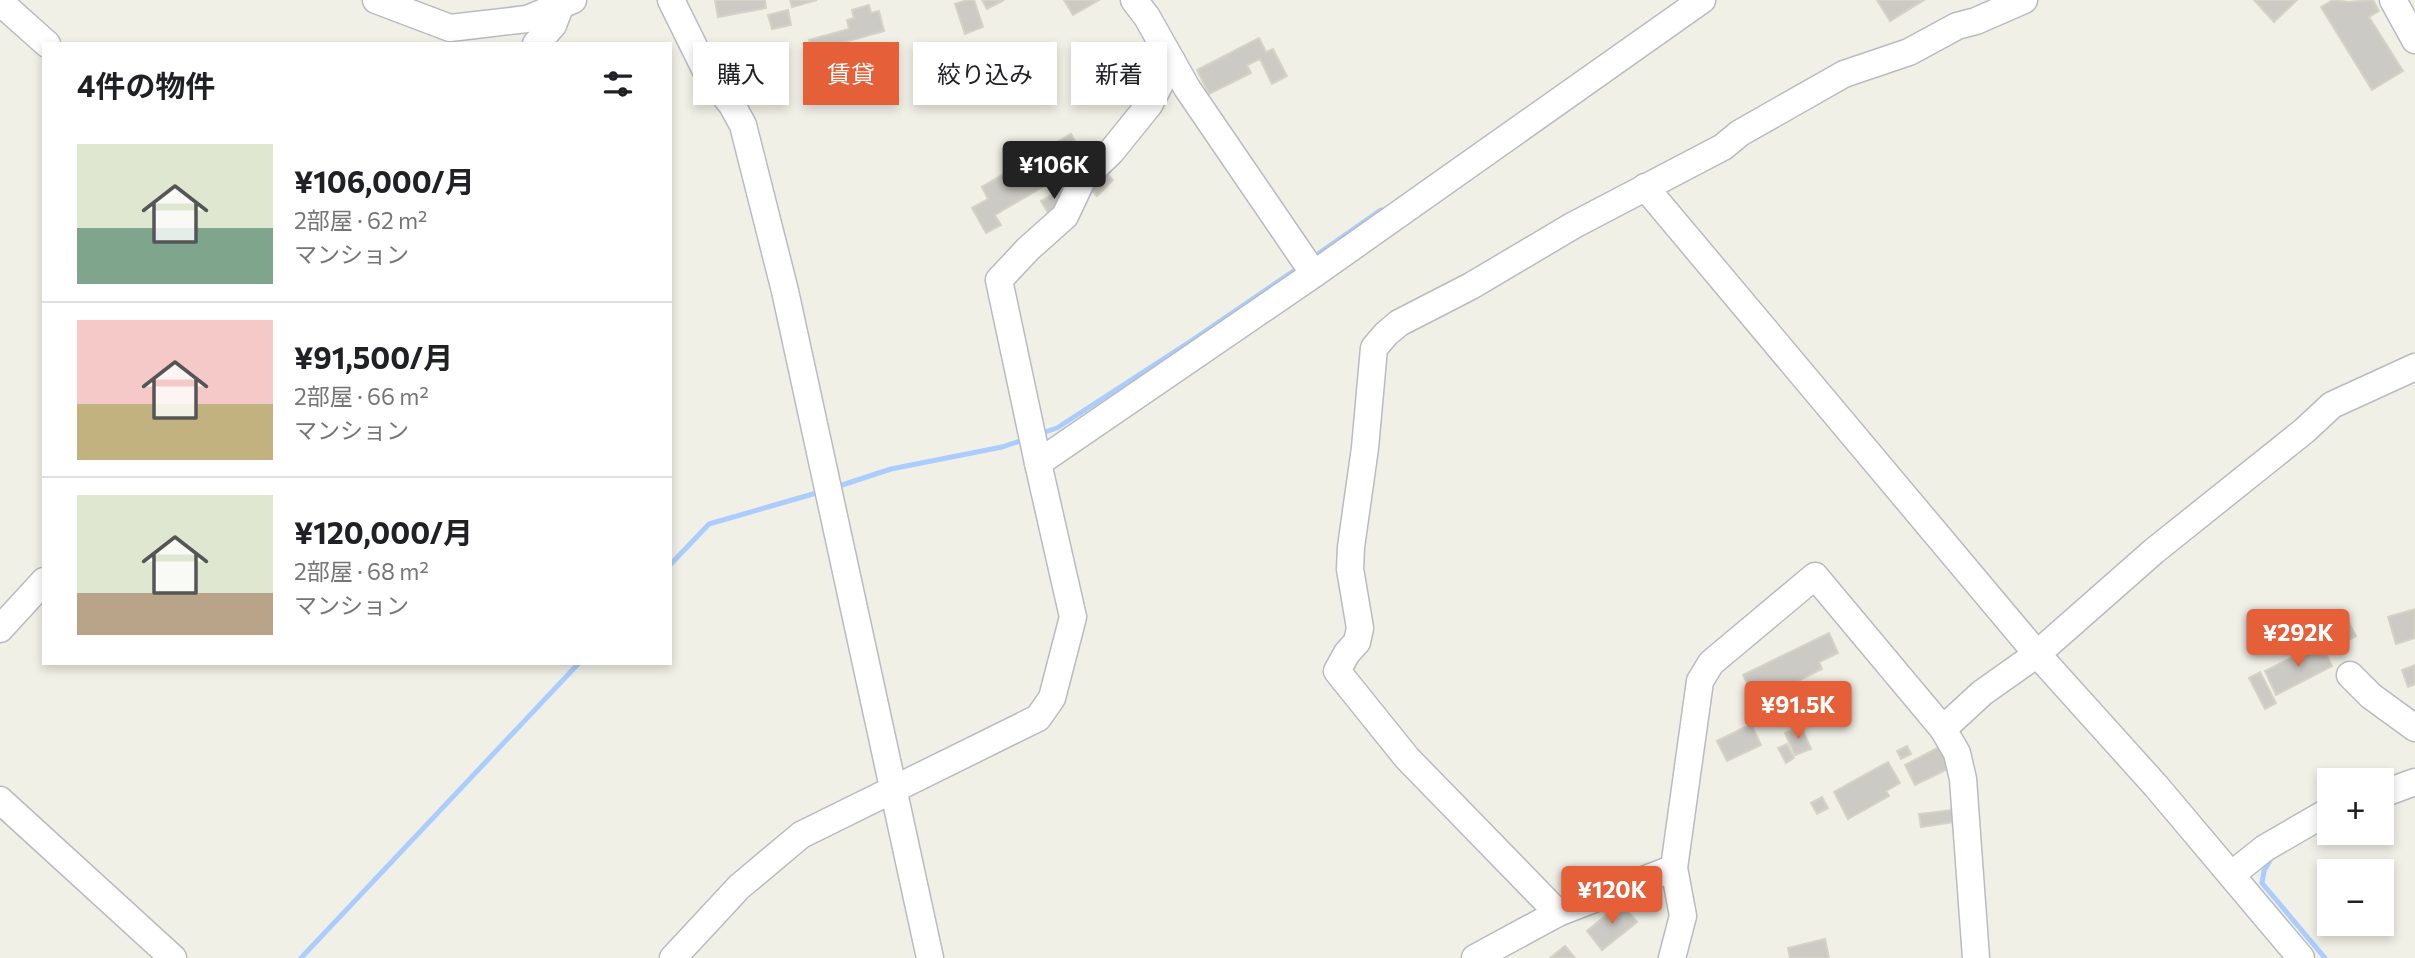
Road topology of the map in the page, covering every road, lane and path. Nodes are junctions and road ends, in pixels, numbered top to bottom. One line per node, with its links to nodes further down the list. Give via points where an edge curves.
1 (376, 0): 8 (street, via 450,28 527,19)
2 (671, 0): 24 (street, via 706,73 743,125 785,291)
3 (1134, 0): 12 (street)
4 (1702, 0): 14 (street)
5 (2024, 0): 13 (street, via 1957,26 1916,50 1844,74 1723,147)
6 (2393, 0): 9 (street)
7 (0, 2): 10 (street)
8 (567, 2): 11 (street)
9 (2415, 40)
10 (45, 42)
11 (538, 42)
12 (1172, 61): 14 (street); 16 (street, via 1149,105 1082,180 1065,216 999,280)
13 (1645, 187): 19 (street); 30 (street, via 1399,323 1374,348 1371,367 1350,569 1360,628 1357,642 1337,671 1407,758)
14 (1314, 274): 16 (street)
15 (2415, 367): 19 (street, via 2332,405)
16 (1038, 463): 24 (street, via 1073,617 1052,698 1038,718)
17 (42, 584): 18 (street)
18 (0, 629)
19 (2037, 654): 22 (street, via 1982,693); 29 (street)
20 (2350, 675): 21 (street)
21 (2415, 728)
22 (1943, 729): 28 (street, via 1815,576 1712,663 1700,681); 36 (street, via 1957,753 1963,779)
23 (2415, 782): 25 (street)
24 (894, 788): 32 (street, via 801,835 739,887); 33 (street)
25 (2394, 790)
26 (0, 800): 31 (street)
27 (2317, 818): 29 (street, via 2266,848)
28 (1674, 868): 30 (street); 35 (street, via 1683,916)
29 (2231, 876): 37 (street)
30 (1558, 913): 34 (street)
31 (173, 958)
32 (673, 958)
33 (930, 958)
34 (1475, 958)
35 (1672, 958)
36 (1976, 958)
37 (2301, 958)

